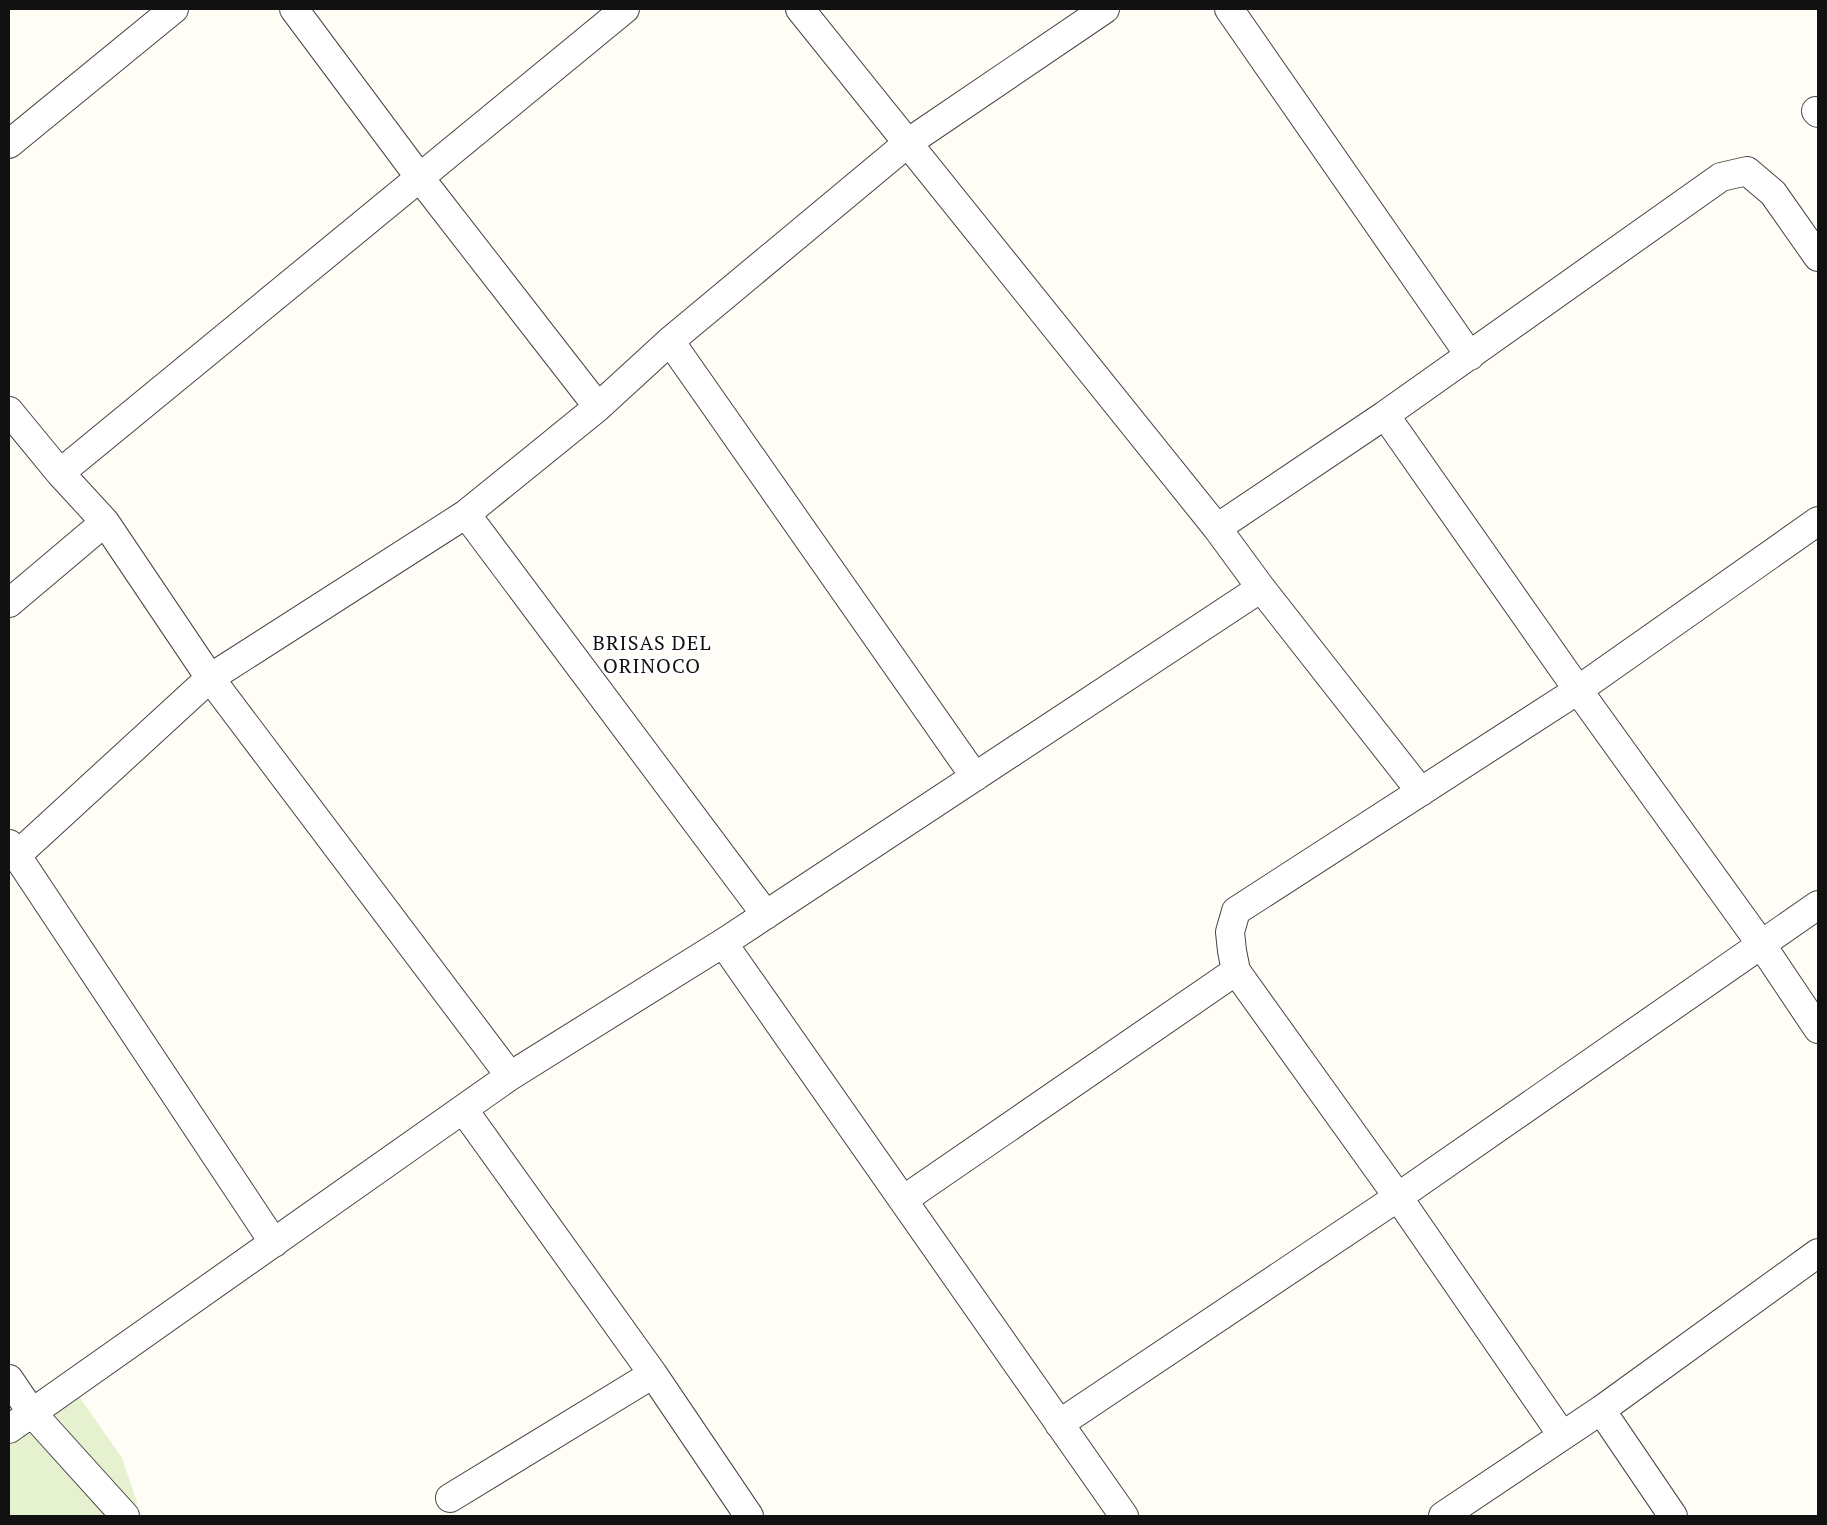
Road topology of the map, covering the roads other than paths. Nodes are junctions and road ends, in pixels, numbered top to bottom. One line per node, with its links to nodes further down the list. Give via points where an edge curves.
1 (174, 9): 8 (street)
2 (294, 9): 9 (street)
3 (625, 9): 9 (street)
4 (800, 9): 7 (street)
5 (1105, 9): 7 (street)
6 (1228, 9): 12 (street)
7 (909, 142): 11 (street); 20 (street)
8 (9, 144)
9 (420, 178): 13 (street); 16 (street)
10 (1818, 257): 12 (street, via 1773,193 1747,171 1721,177)
11 (670, 341): 13 (street); 25 (street)
12 (1470, 356): 15 (street)
13 (598, 407): 17 (street)
14 (9, 412): 16 (street)
15 (1385, 415): 20 (street); 24 (street)
16 (60, 473): 19 (street)
17 (466, 514): 23 (street); 29 (street)
18 (1818, 521): 24 (street)
19 (105, 522): 22 (street); 23 (street)
20 (1217, 528): 21 (street)
21 (1261, 588): 25 (street); 26 (street)
22 (9, 603)
23 (210, 678): 27 (street); 34 (street)
24 (1578, 690): 26 (street); 31 (street)
25 (975, 777): 29 (street)
26 (1421, 792): 32 (street, via 1236,911 1230,932)
27 (12, 850): 38 (street)
28 (1818, 904): 31 (street)
29 (766, 915): 30 (street)
30 (723, 943): 34 (street); 37 (street)
31 (1761, 944): 33 (street); 36 (street)
32 (1236, 971): 36 (street); 37 (street)
33 (1818, 1029)
34 (510, 1076): 35 (street)
35 (463, 1109): 38 (street); 40 (street)
36 (1398, 1197): 44 (street); 46 (street)
37 (903, 1200): 44 (street)
38 (274, 1243): 43 (street)
39 (1818, 1253): 42 (street)
40 (653, 1374): 47 (street); 49 (street)
41 (9, 1379): 43 (street)
42 (1601, 1410): 46 (street); 52 (street)
43 (32, 1413): 45 (street); 48 (street)
44 (1059, 1424): 50 (street)
45 (9, 1429)
46 (1562, 1436): 51 (street)
47 (450, 1498)
48 (125, 1516)
49 (749, 1516)
50 (1124, 1516)
51 (1443, 1516)
52 (1673, 1516)

